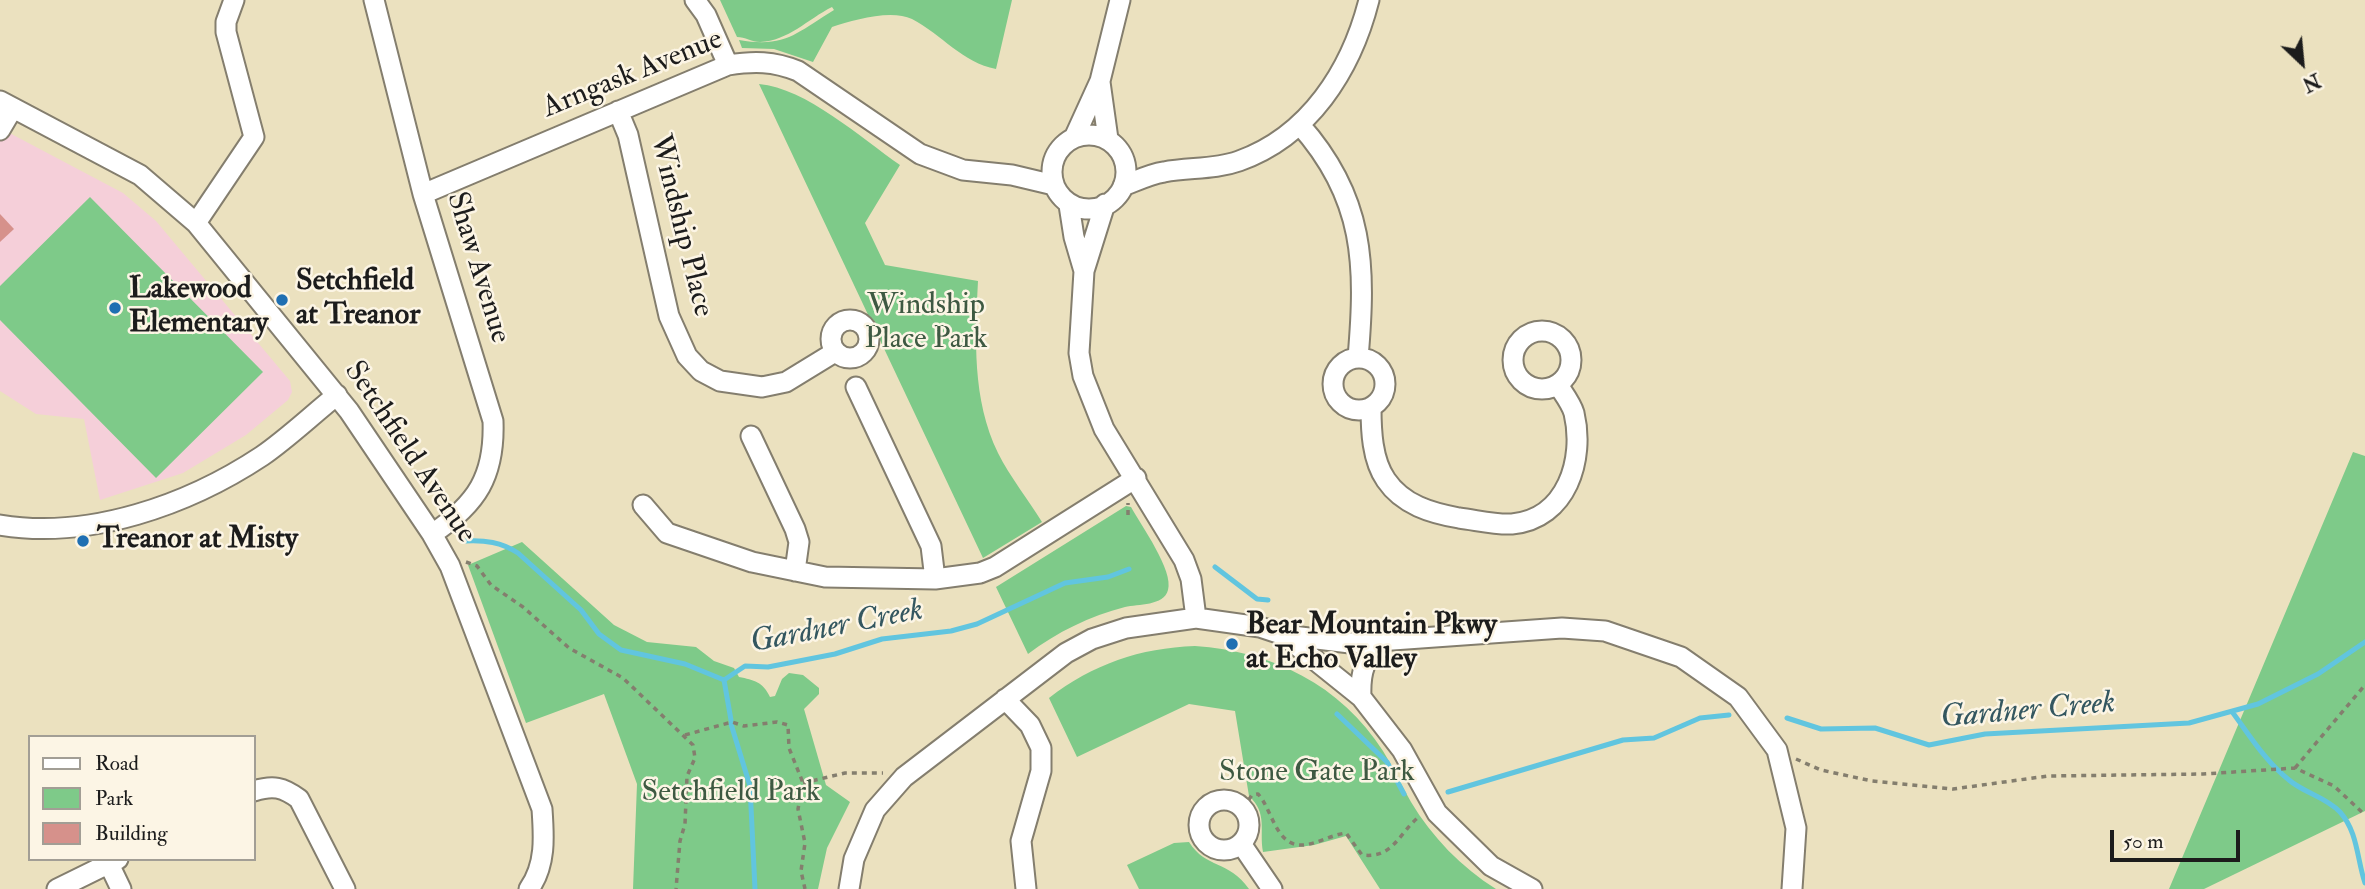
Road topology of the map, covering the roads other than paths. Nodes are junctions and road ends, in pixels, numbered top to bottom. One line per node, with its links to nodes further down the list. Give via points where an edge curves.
1 (234, 0): 23 (street, via 226,32 254,137)
2 (374, 0): 20 (street, Shaw Avenue)
3 (695, 0): 6 (street)
4 (1120, 0): 7 (street)
5 (1369, 0): 10 (street, via 1339,78)
6 (728, 65): 9 (street, Arngask Avenue); 17 (street, Arngask Avenue, via 778,63 798,71 920,154 963,170)
7 (1100, 81): 12 (street); 13 (street)
8 (6, 104): 11 (street); 23 (street, Setchfield Avenue, via 140,175)
9 (618, 110): 20 (street, Arngask Avenue); 25 (street, Windship Place, via 628,135 669,316 687,356 701,371 720,381 762,387 786,382)
10 (1300, 125): 16 (street, via 1238,162 1206,170); 26 (street, via 1337,174 1357,229)
11 (0, 130)
12 (1074, 138): 13 (street, via 1092,135); 15 (street)
13 (1108, 139): 14 (street)
14 (1123, 157): 16 (street); 19 (street)
15 (1054, 158): 17 (street, Arngask Avenue); 18 (street)
16 (1163, 172): 19 (street)
17 (1012, 175): 18 (street, Arngask Avenue)
18 (1054, 185): 22 (street)
19 (1123, 186): 21 (street)
20 (423, 194): 35 (street, Shaw Avenue, via 493,421 494,443 483,485 457,517)
21 (1105, 204): 22 (street, via 1088,208); 24 (street)
22 (1069, 205): 24 (street)
23 (196, 223): 29 (street, Setchfield Avenue)
24 (1084, 271): 32 (street, via 1079,353 1083,376 1104,429)
25 (835, 352)
26 (1358, 358): 30 (street, via 1369,360 1382,374 1383,393); 30 (street, via 1340,366 1334,375 1335,395 1350,409)
27 (1558, 385): 30 (street, via 1574,411 1574,471 1559,499 1545,512 1512,524 1423,510 1397,493 1379,467)
28 (856, 387): 37 (street, via 931,546)
29 (337, 396): 34 (street, via 229,476 133,517 31,530); 35 (street, Setchfield Avenue)
30 (1371, 407)
31 (751, 436): 36 (street, via 799,541)
32 (1136, 478): 37 (street, via 995,567); 38 (street, via 1184,561 1193,586)
33 (643, 505): 36 (street, via 667,533)
34 (0, 525)
35 (432, 534): 49 (street, Setchfield Avenue, via 450,566 542,809 545,846)
36 (795, 572): 37 (street, via 825,578)
37 (935, 579)
38 (1196, 618): 39 (street); 42 (street, via 1162,621 1092,639)
39 (1284, 635): 40 (street); 41 (street)
40 (1384, 642): 41 (street, via 1363,666); 54 (street, via 1562,628 1605,631 1681,657 1738,697 1777,750 1796,828)
41 (1361, 697): 53 (street, via 1402,750 1433,806 1491,866)
42 (1005, 699): 50 (street, via 904,778 875,810 854,859); 51 (street, via 1030,725 1041,748 1041,771 1021,841)
43 (256, 790): 48 (street, via 271,786 286,789 299,799)
44 (1242, 845): 44 (street, via 1219,849 1203,838 1199,828 1214,802 1234,802 1243,808 1249,828); 52 (street)
45 (114, 862): 46 (street); 47 (street)
46 (57, 889)
47 (121, 889)
48 (345, 889)
49 (529, 889)
50 (849, 889)
51 (1026, 889)
52 (1272, 889)
53 (1532, 889)
54 (1792, 889)

